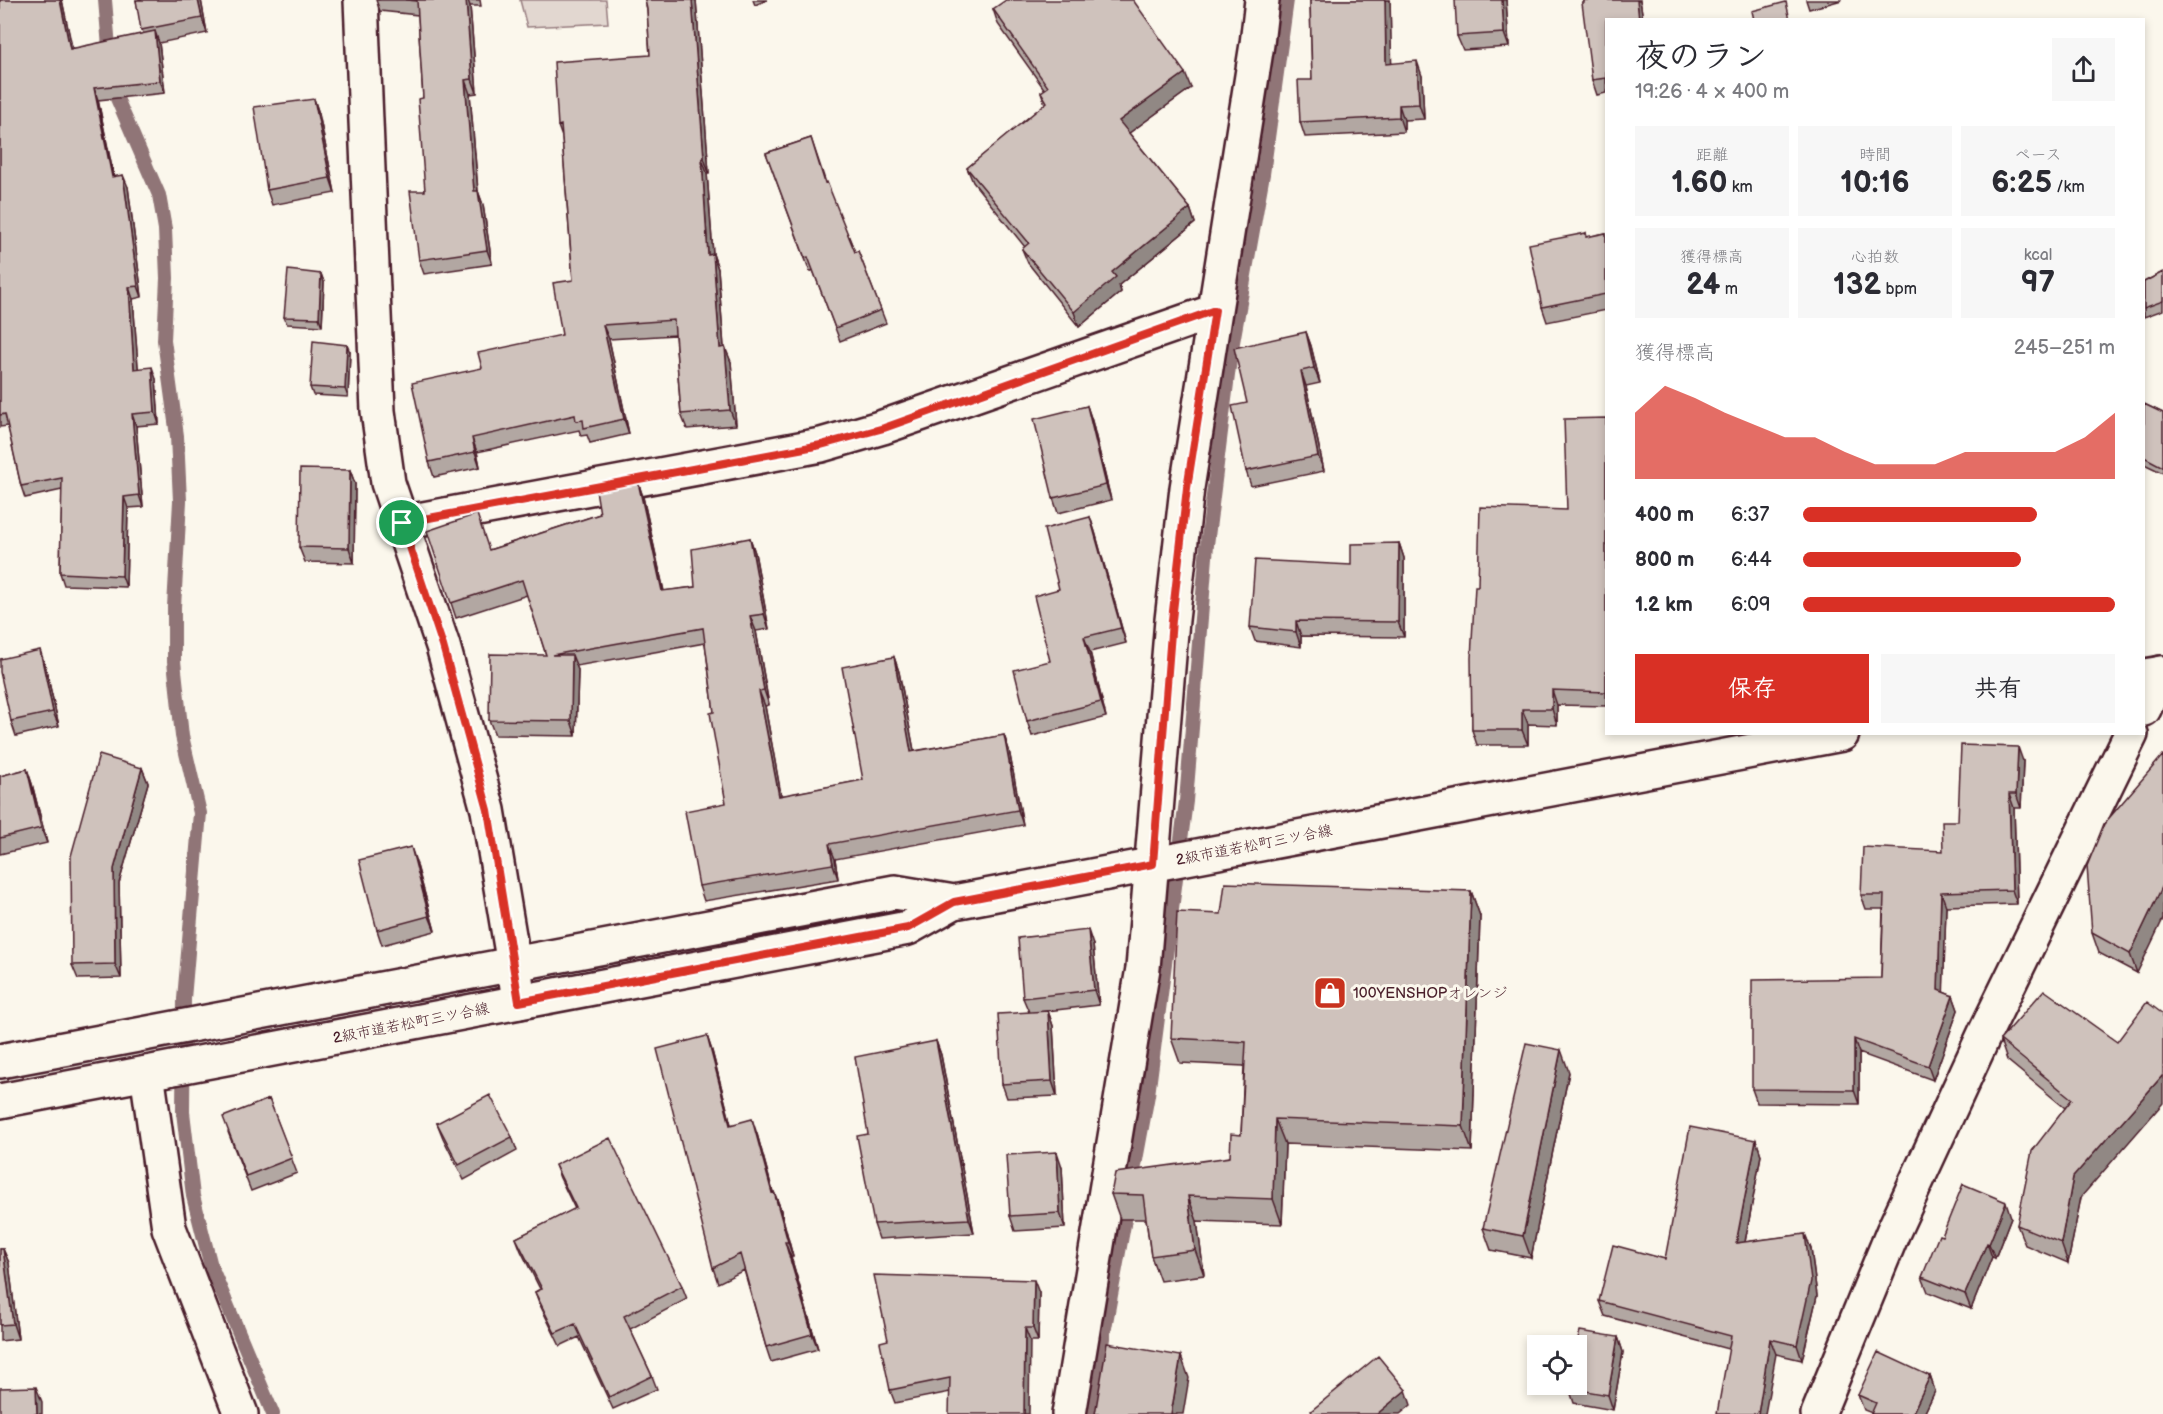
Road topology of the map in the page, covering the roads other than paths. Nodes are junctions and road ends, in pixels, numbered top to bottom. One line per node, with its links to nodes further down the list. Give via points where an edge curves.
1 (361, 0): 4 (street, via 378,411 388,483)
2 (1262, 0): 3 (street)
3 (1215, 310): 4 (street, via 884,428 821,445); 9 (street, via 1187,488 1172,620)
4 (402, 523): 11 (street, via 443,646 488,810)
5 (2156, 674): 6 (street)
6 (2145, 706)
7 (1837, 735): 9 (street, 2級市道若松町三ツ合線)
8 (2131, 735): 18 (street, via 1912,1190)
9 (1153, 864): 10 (street, 2級市道若松町三ツ合線); 17 (street, via 1143,968)
10 (954, 902): 11 (street, via 895,892); 12 (street, 2級市道若松町三ツ合線, via 908,928)
11 (514, 964): 12 (street); 13 (street)
12 (519, 1002): 14 (street, 2級市道若松町三ツ合線)
13 (0, 1061)
14 (147, 1073): 15 (street, 2級市道若松町三ツ合線); 16 (street, via 169,1228)
15 (0, 1101)
16 (241, 1414)
17 (1069, 1414)
18 (1818, 1414)

